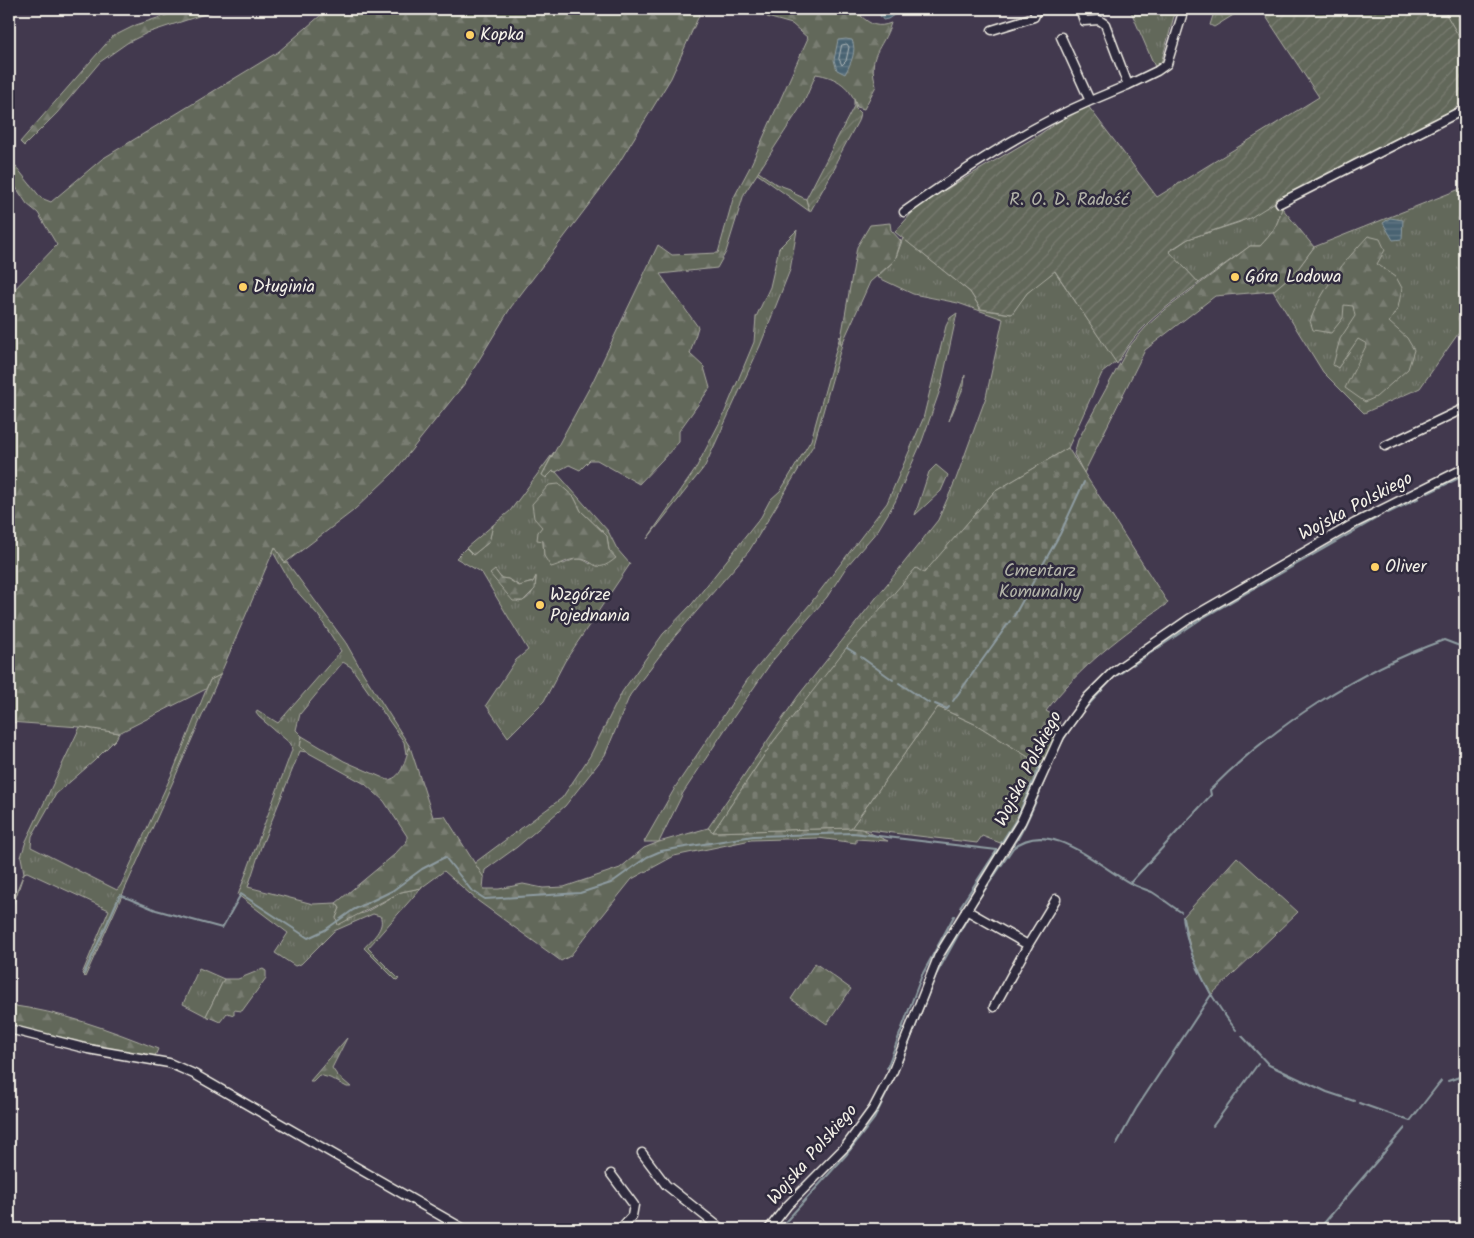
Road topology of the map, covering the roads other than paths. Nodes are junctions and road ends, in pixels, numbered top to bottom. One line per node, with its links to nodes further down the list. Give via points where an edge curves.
1 (1037, 9): 4 (street, via 1034,17)
2 (1080, 9): 6 (street, via 1084,20 1099,20 1106,24)
3 (1184, 9): 6 (street, via 1167,64)
4 (992, 30)
5 (1061, 38): 7 (street)
6 (1128, 85): 7 (street)
7 (1090, 101): 10 (street, via 1032,130)
8 (1465, 109): 9 (street)
9 (1280, 203)
10 (904, 212)
11 (1465, 408): 12 (street)
12 (1385, 446)
13 (1465, 468): 15 (street, Wojska Polskiego, via 1374,513 1189,619 1109,676 1067,723 1051,751 1021,822)
14 (1056, 899): 16 (street)
15 (966, 910): 16 (street); 24 (street, Wojska Polskiego, via 934,966 895,1066 871,1113 846,1146)
16 (1028, 945): 17 (street)
17 (994, 1007)
18 (9, 1029): 21 (street, via 88,1049 169,1063 250,1105)
19 (642, 1153): 23 (street, via 666,1185 719,1227)
20 (611, 1174): 22 (street, via 634,1205 632,1216)
21 (464, 1229)
22 (620, 1229)
23 (717, 1229)
24 (769, 1229)

